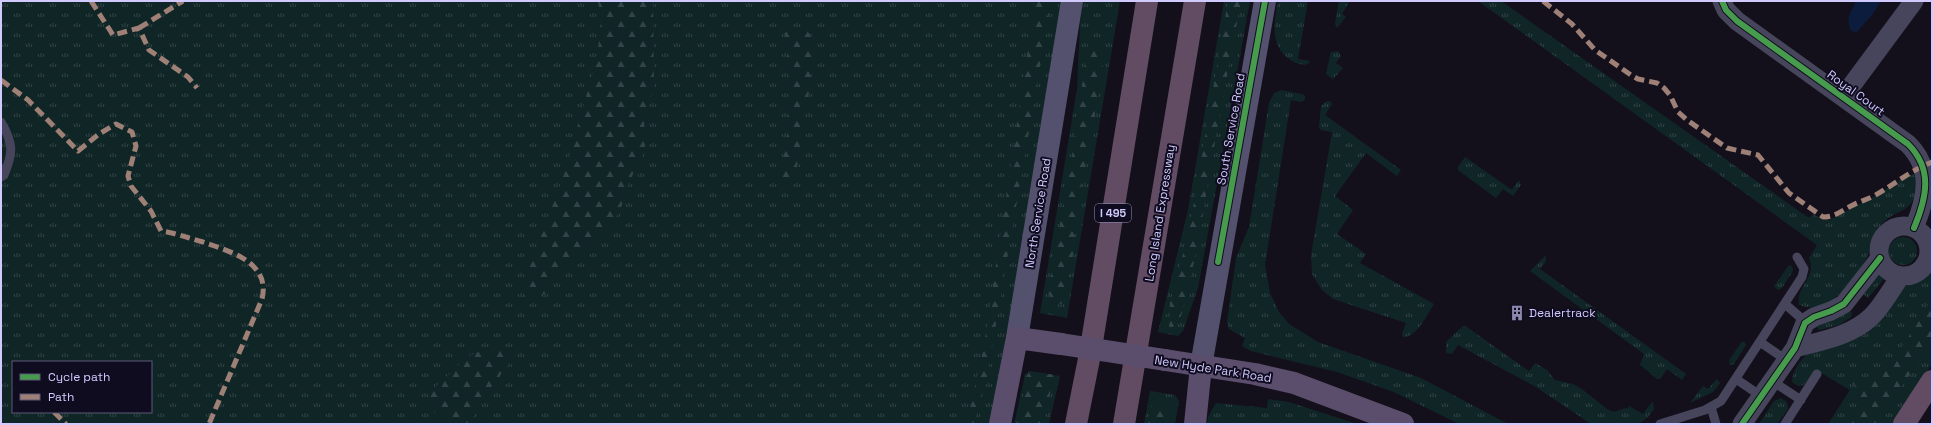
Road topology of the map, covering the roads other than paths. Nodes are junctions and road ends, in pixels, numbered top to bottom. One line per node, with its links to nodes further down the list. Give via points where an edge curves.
1 (1072, 1): 16 (main road, North Service Road)
2 (1147, 1): 29 (highway, I 495, via 1090,354)
3 (1265, 1): 19 (main road, South Service Road)
4 (1722, 1): 7 (street, Royal Court, via 1726,10 1737,21)
5 (1914, 1): 7 (street, Royal Court)
6 (1195, 2): 30 (highway, Long Island Expressway)
7 (1843, 97): 10 (street, Royal Court, via 1908,144 1921,159 1927,176 1928,190)
8 (1, 122): 9 (lane, via 7,132 12,155)
9 (1, 177)
10 (1914, 228): 12 (street, via 1899,226 1888,232 1879,247); 13 (street, via 1925,238 1930,249 1928,261 1921,270)
11 (1797, 257): 14 (lane, via 1803,265 1803,273)
12 (1880, 258): 13 (street, via 1888,270); 15 (street, via 1844,304)
13 (1901, 276): 18 (street, via 1875,313 1864,323 1848,332)
14 (1785, 304): 15 (lane); 17 (lane)
15 (1805, 322): 18 (street)
16 (1018, 338): 19 (main road, New Hyde Park Road, bridge); 28 (main road, North Service Road)
17 (1760, 342): 18 (lane); 21 (lane)
18 (1798, 350): 22 (street)
19 (1201, 366): 31 (main road, South Service Road); 32 (main road, New Hyde Park Road, via 1294,383)
20 (1817, 374): 25 (lane)
21 (1736, 379): 24 (lane); 26 (lane, via 1721,401)
22 (1772, 380): 24 (street); 25 (lane)
23 (1932, 381): 36 (highway)
24 (1761, 396): 27 (street)
25 (1801, 400): 35 (lane)
26 (1711, 407): 33 (lane); 34 (lane)
27 (1740, 423)
28 (1000, 424)
29 (1076, 424)
30 (1124, 424)
31 (1195, 424)
32 (1403, 424)
33 (1660, 424)
34 (1716, 424)
35 (1785, 424)
36 (1904, 424)

